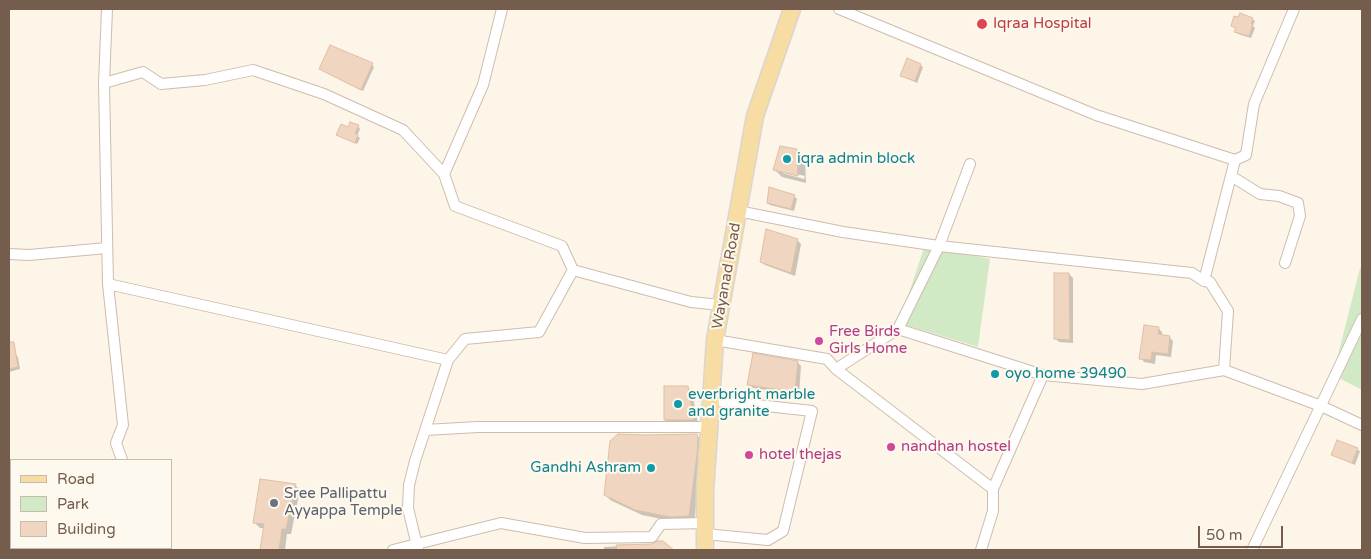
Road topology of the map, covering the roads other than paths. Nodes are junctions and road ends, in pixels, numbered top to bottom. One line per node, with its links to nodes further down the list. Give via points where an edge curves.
1 (107, 9): 6 (street)
2 (502, 9): 9 (street, via 483,85)
3 (792, 9): 11 (main road, Wayanad Road, via 755,116)
4 (839, 9): 7 (street, via 1096,115)
5 (1294, 9): 7 (street, via 1254,104 1246,155)
6 (104, 83): 9 (street, via 143,72 161,84 205,80 254,70 324,94 403,130); 13 (street)
7 (1235, 160): 10 (street)
8 (970, 164): 12 (street)
9 (444, 174): 16 (street, via 454,206 562,246)
10 (1231, 176): 15 (street, via 1260,194 1298,203 1300,216); 17 (street)
11 (738, 211): 12 (street, via 842,232); 19 (main road, Wayanad Road)
12 (939, 246): 17 (street, via 1192,273); 21 (street)
13 (107, 248): 14 (street); 18 (street)
14 (9, 254)
15 (1286, 263)
16 (572, 270): 19 (street, via 691,302); 23 (street, via 539,332 465,339)
17 (1204, 281): 25 (street, via 1210,282 1228,311)
18 (108, 284): 23 (street); 32 (street, via 123,425 116,443)
19 (721, 305): 22 (main road, Wayanad Road)
20 (1362, 319): 28 (street)
21 (898, 329): 24 (street); 26 (street)
22 (715, 340): 24 (street, via 827,359); 27 (main road, Wayanad Road)
23 (448, 360): 31 (street)
24 (836, 368): 33 (street)
25 (1224, 370): 26 (street, via 1142,384); 28 (street)
26 (1043, 375): 33 (street)
27 (712, 400): 30 (main road, Wayanad Road); 34 (street, via 812,411 783,530 768,540)
28 (1321, 406): 29 (street); 38 (street)
29 (1362, 425)
30 (710, 427): 31 (street); 34 (main road, Wayanad Road)
31 (425, 430): 35 (street, via 409,485 408,508)
32 (122, 459)
33 (993, 489): 37 (street, via 993,511)
34 (705, 536): 35 (street, via 661,524 652,537 584,538 501,523)
35 (418, 547): 36 (street)
36 (393, 550)
37 (981, 550)
38 (1252, 550)

